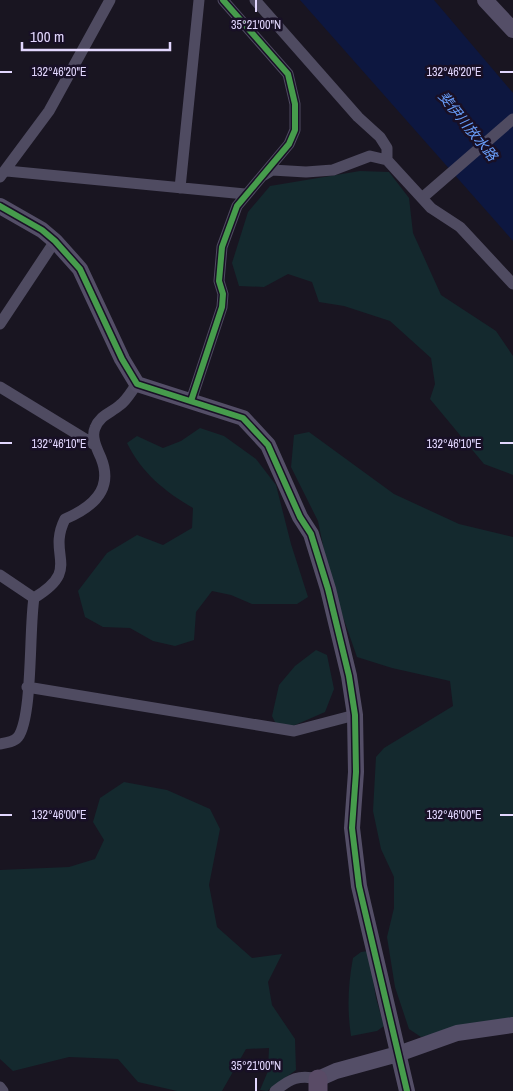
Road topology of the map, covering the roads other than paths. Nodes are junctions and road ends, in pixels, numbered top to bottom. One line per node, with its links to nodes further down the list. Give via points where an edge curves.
1 (123, 0): 6 (street)
2 (199, 0): 12 (street)
3 (222, 0): 11 (street, via 288,74 295,104 295,130 289,144)
4 (255, 0): 9 (street, via 380,137 387,148)
5 (485, 0): 7 (street)
6 (110, 1): 10 (street, via 48,111)
7 (513, 30)
8 (513, 119): 14 (street)
9 (387, 160): 11 (street, via 370,156 333,170 272,170); 14 (street)
10 (3, 174): 12 (street)
11 (260, 178): 13 (street)
12 (180, 188): 13 (street)
13 (245, 194): 21 (street, via 237,206 222,247 219,281 222,306)
14 (422, 198): 17 (street, via 460,227)
15 (0, 206): 16 (street)
16 (55, 241): 18 (street); 19 (street, via 80,269)
17 (513, 284)
18 (0, 324)
19 (137, 384): 21 (street); 22 (street, via 121,405 103,415 94,429)
20 (0, 387): 22 (street)
21 (191, 401): 26 (street, via 243,418 268,445 300,517 311,534 328,589)
22 (95, 445): 24 (street, via 102,460 104,479 100,496 84,511 64,519 59,531 62,569 53,586)
23 (0, 575): 24 (street)
24 (34, 598): 25 (street)
25 (27, 687): 26 (street, via 294,730); 27 (street, via 25,716 18,737)
26 (355, 715): 29 (street, via 356,772 352,828 359,886)
27 (0, 744)
28 (513, 1025): 29 (street, via 457,1033)
29 (398, 1054): 30 (street, via 336,1071); 34 (street)
30 (318, 1085): 33 (street, via 306,1076 292,1078)
31 (0, 1087): 32 (street)
32 (4, 1091)
33 (275, 1091)
34 (407, 1091)

